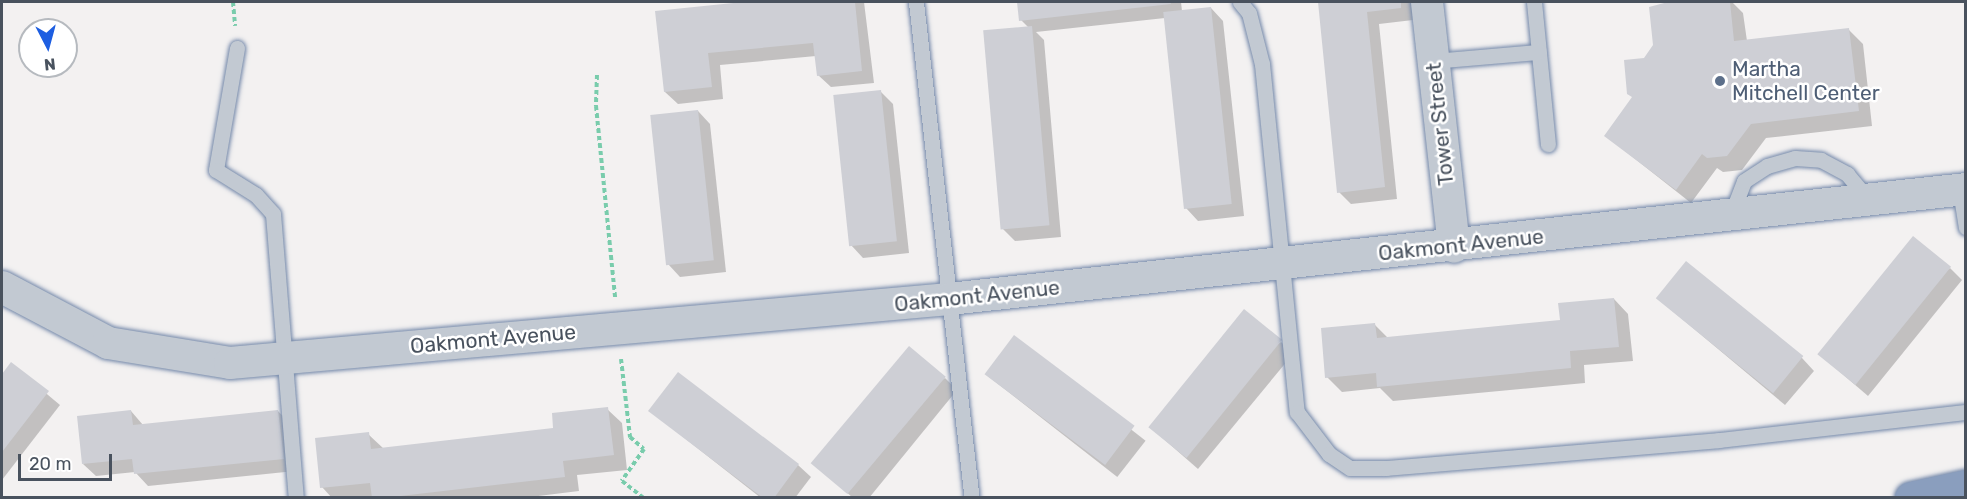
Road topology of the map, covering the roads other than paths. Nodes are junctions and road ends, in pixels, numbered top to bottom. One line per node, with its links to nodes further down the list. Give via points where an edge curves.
1 (916, 2): 16 (lane)
2 (1240, 2): 14 (lane, via 1249,13 1262,64)
3 (1427, 2): 7 (street, Tower Street)
4 (1534, 2): 6 (lane)
5 (237, 48): 17 (lane, via 216,170 256,195 273,214)
6 (1539, 52): 7 (lane); 8 (lane)
7 (1433, 61): 13 (street, Tower Street)
8 (1548, 144)
9 (1963, 189): 10 (street, Oakmont Avenue); 12 (lane)
10 (1869, 200): 11 (street, Oakmont Avenue); 11 (lane, via 1847,174 1821,160 1795,158 1767,166 1744,181)
11 (1731, 215): 13 (street, Oakmont Avenue)
12 (1965, 228)
13 (1454, 247): 14 (street, Oakmont Avenue)
14 (1281, 265): 16 (street, Oakmont Avenue); 18 (lane, via 1297,412 1329,454 1350,468 1719,440)
15 (2, 287): 17 (street, Oakmont Avenue, via 108,343 230,363)
16 (949, 299): 17 (street, Oakmont Avenue); 21 (lane)
17 (283, 358): 20 (lane)
18 (1965, 412)
19 (1965, 486): 22 (highway)
20 (296, 498)
21 (972, 498)
22 (1911, 498)

